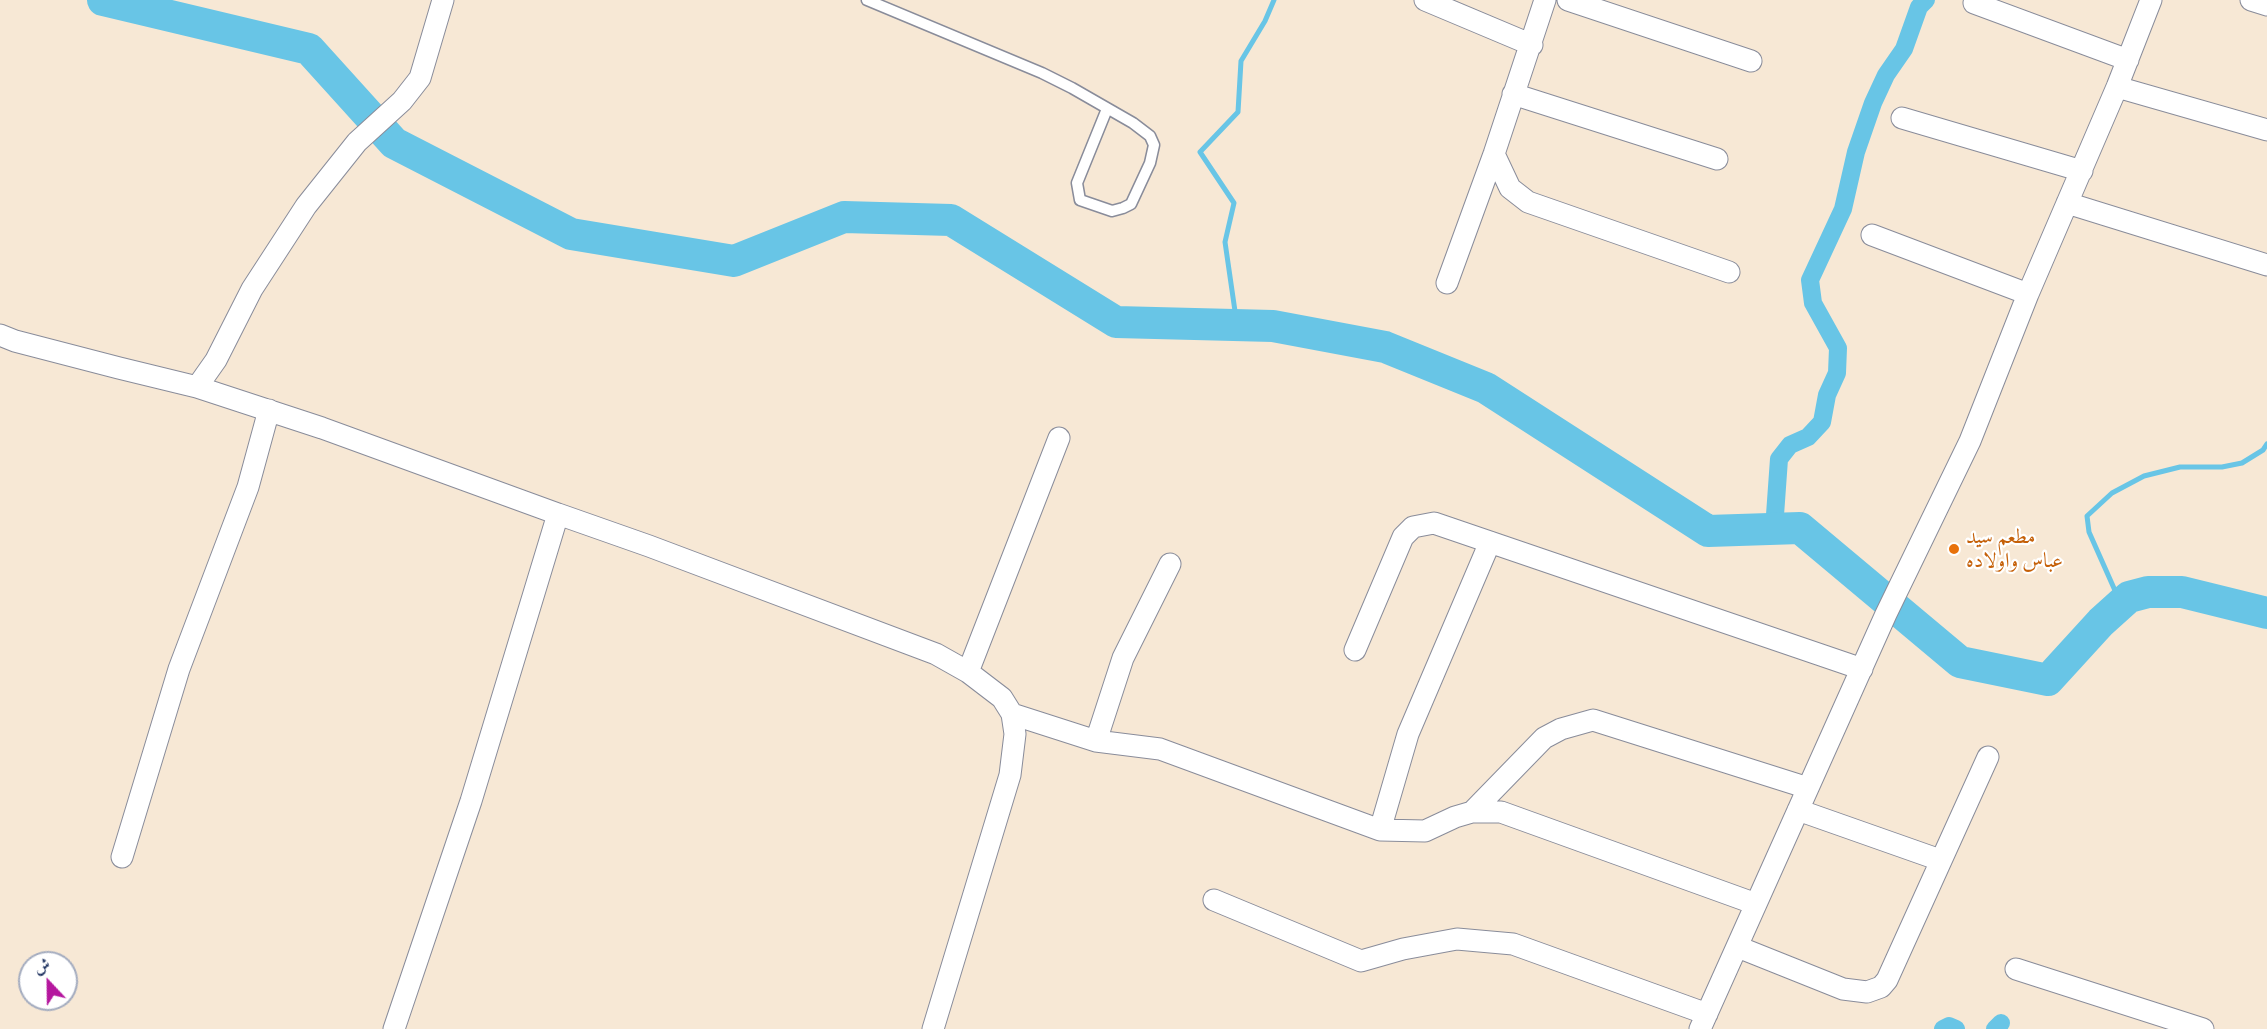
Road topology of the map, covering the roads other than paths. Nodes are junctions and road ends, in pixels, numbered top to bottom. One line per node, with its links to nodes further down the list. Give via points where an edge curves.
1 (443, 0): 28 (street, via 420,78 357,142 306,206)
2 (867, 0): 15 (lane, via 1042,74)
3 (1425, 0): 10 (street)
4 (1545, 0): 10 (street)
5 (1568, 0): 11 (street)
6 (2151, 0): 12 (street)
7 (2251, 0): 9 (street)
8 (1974, 3): 12 (street)
9 (2267, 5)
10 (1532, 45): 14 (street)
11 (1751, 60)
12 (2128, 60): 13 (street)
13 (2117, 87): 17 (street); 20 (street)
14 (1513, 94): 18 (street); 19 (street)
15 (1107, 109): 15 (lane, via 1150,136 1154,145 1131,204 1112,211 1080,200 1077,183)
16 (1902, 118): 20 (street)
17 (2267, 130)
18 (1494, 154): 24 (street, via 1510,188 1528,202); 25 (street)
19 (1717, 159)
20 (2082, 171): 21 (street)
21 (2067, 203): 23 (street); 26 (street)
22 (1872, 235): 26 (street)
23 (2267, 265)
24 (1729, 272)
25 (1447, 284)
26 (2028, 294): 35 (street, via 1970,441)
27 (0, 335): 28 (street)
28 (197, 387): 29 (street)
29 (269, 410): 31 (street); 44 (street, via 248,487 179,669)
30 (1059, 438): 36 (street)
31 (558, 514): 36 (street, via 936,654); 51 (street, via 471,801)
32 (1490, 542): 34 (street, via 1434,523 1413,526 1403,537); 35 (street); 43 (street, via 1408,734)
33 (1170, 564): 38 (street, via 1123,658)
34 (1355, 650)
35 (1862, 669): 40 (street)
36 (968, 672): 37 (street, via 1002,698)
37 (1012, 714): 38 (street); 52 (street, via 1016,734 1010,775)
38 (1096, 741): 43 (street, via 1160,749)
39 (1988, 757): 45 (street)
40 (1808, 788): 41 (street); 42 (street, via 1593,720 1544,738)
41 (1798, 810): 45 (street); 47 (street)
42 (1472, 812): 43 (street, via 1425,831); 47 (street, via 1501,812)
43 (1380, 830)
44 (122, 857)
45 (1940, 860): 48 (street, via 1881,987 1867,992 1843,989)
46 (1214, 900): 50 (street, via 1361,961 1457,939 1514,944)
47 (1756, 904): 48 (street)
48 (1738, 947): 50 (street)
49 (2016, 969): 53 (street)
50 (1704, 1022)
51 (394, 1029)
52 (933, 1029)
53 (2203, 1029)

